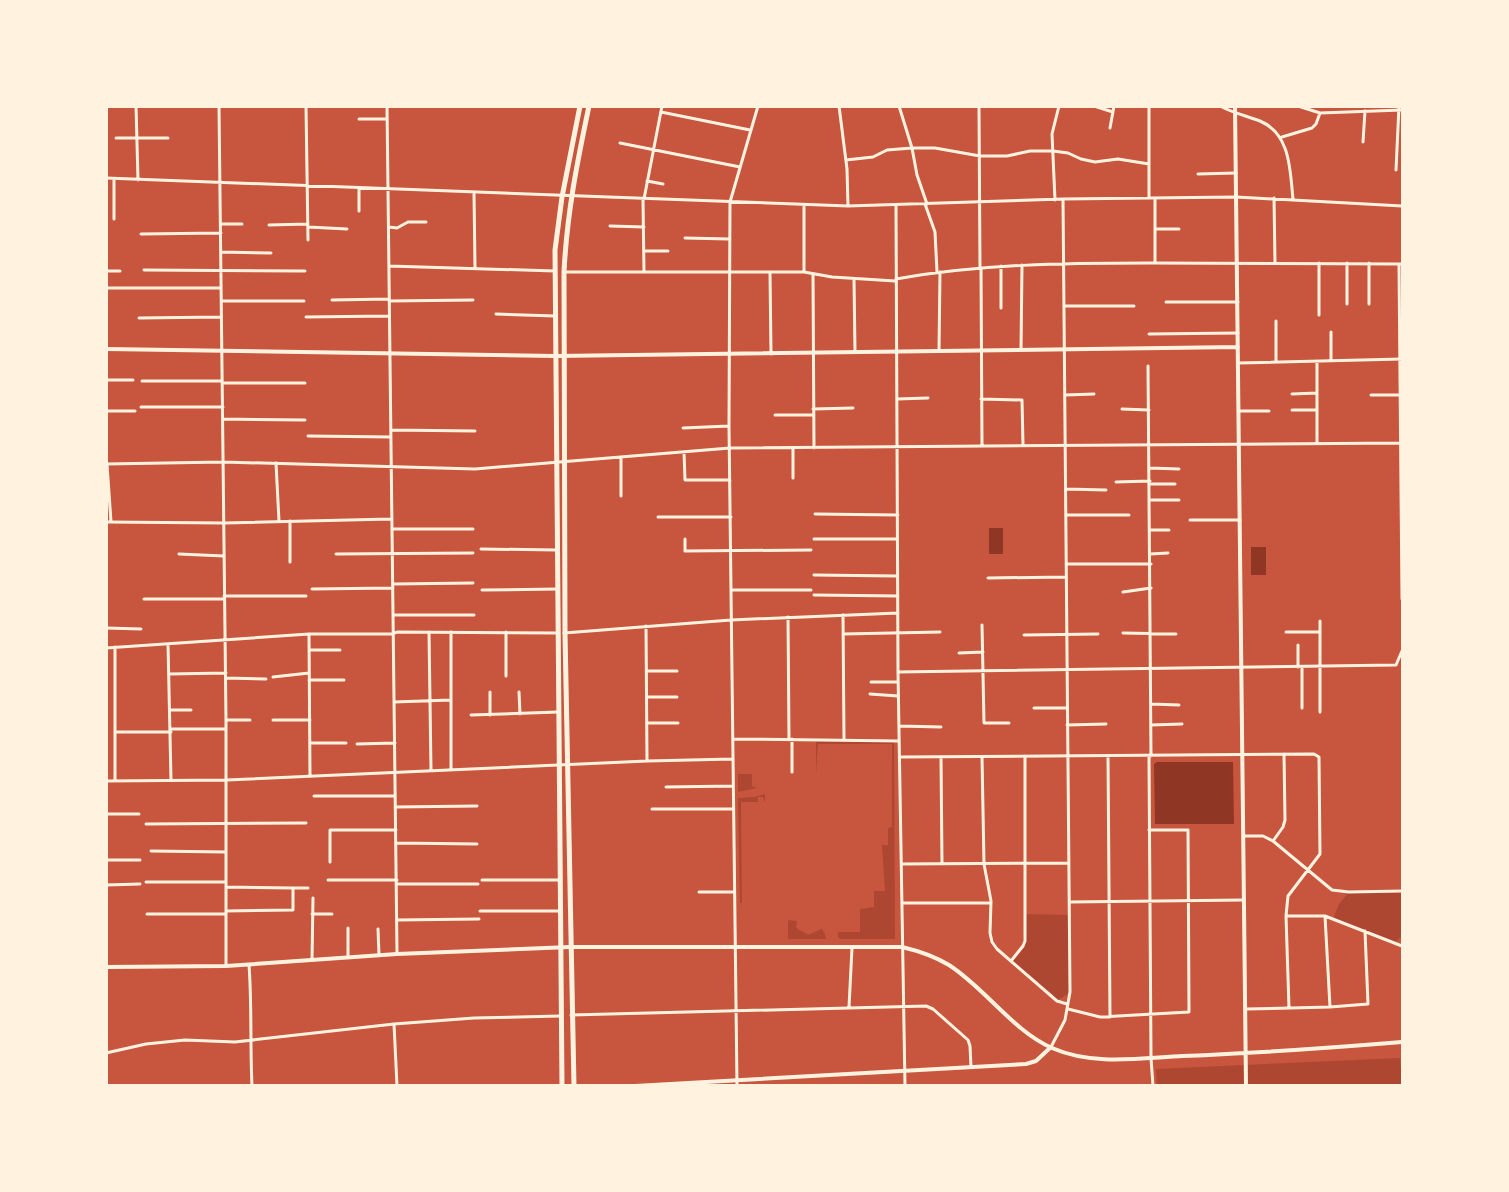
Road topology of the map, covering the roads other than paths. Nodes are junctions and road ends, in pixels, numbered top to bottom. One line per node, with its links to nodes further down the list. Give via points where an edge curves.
1 (136, 106): 32 (street)
2 (219, 106): 51 (street)
3 (306, 106): 53 (street)
4 (387, 106): 28 (street)
5 (580, 106): 58 (main road)
6 (589, 106): 57 (main road)
7 (662, 106): 23 (street)
8 (758, 106): 30 (street)
9 (839, 106): 41 (street)
10 (899, 106): 37 (street)
11 (980, 106): 40 (street)
12 (1059, 106): 39 (street, via 1052,134)
13 (1094, 106): 24 (street)
14 (1114, 106): 24 (street)
15 (1149, 106): 42 (street)
16 (1220, 106): 26 (street)
17 (1235, 106): 26 (street)
18 (1298, 106): 25 (street)
19 (1333, 106): 21 (street)
20 (1400, 109): 22 (street); 44 (street)
21 (1333, 111): 22 (street); 25 (street)
22 (1365, 111): 35 (street)
23 (661, 112): 30 (street); 38 (street)
24 (1113, 112): 29 (street)
25 (1320, 113): 34 (street, via 1312,128)
26 (1235, 114): 34 (street, via 1261,122); 46 (street)
27 (359, 119): 28 (street)
28 (387, 119): 55 (street)
29 (1110, 128)
30 (751, 130): 43 (street)
31 (116, 138): 32 (street)
32 (137, 138): 33 (street); 49 (street)
33 (168, 138)
34 (1281, 138): 65 (street, via 1290,167)
35 (1363, 142)
36 (620, 143): 38 (street)
37 (912, 148): 40 (street); 41 (street); 69 (street)
38 (653, 150): 43 (street); 50 (street)
39 (1053, 151): 40 (street); 42 (street, via 1095,162 1118,159); 66 (street)
40 (980, 156): 68 (street)
41 (846, 160): 72 (street)
42 (1149, 164): 60 (street)
43 (740, 167): 67 (street)
44 (1396, 170)
45 (1198, 174): 46 (street)
46 (1236, 174): 59 (street)
47 (106, 178): 48 (street)
48 (114, 179): 49 (street); 75 (street)
49 (138, 180): 51 (street)
50 (647, 181): 52 (street); 63 (street)
51 (220, 184): 53 (street); 77 (street)
52 (663, 184)
53 (309, 187): 54 (street); 80 (street)
54 (359, 188): 55 (street); 74 (street)
55 (388, 189): 56 (street); 82 (street)
56 (474, 193): 58 (street); 107 (street)
57 (571, 196): 58 (street); 63 (street); 115 (main road)
58 (562, 197): 110 (main road)
59 (1236, 197): 61 (street); 62 (street); 96 (street)
60 (1149, 198): 61 (street); 64 (street)
61 (1155, 198): 85 (street)
62 (1274, 198): 65 (street); 99 (street)
63 (643, 199): 67 (street); 83 (street)
64 (1063, 199): 66 (street); 97 (street)
65 (1293, 199): 73 (street)
66 (1056, 200): 68 (street)
67 (730, 202): 70 (street); 90 (street)
68 (979, 202): 69 (street); 108 (street)
69 (926, 204): 71 (street); 120 (street, via 935,232)
70 (804, 205): 72 (street); 119 (street)
71 (896, 205): 72 (street); 123 (street)
72 (848, 206)
73 (1402, 206)
74 (359, 211)
75 (114, 219)
76 (426, 222): 82 (street)
77 (221, 224): 78 (street); 87 (street)
78 (242, 224)
79 (269, 225): 80 (street)
80 (308, 226): 84 (street); 91 (street)
81 (610, 226): 83 (street)
82 (389, 227): 105 (street)
83 (644, 227): 92 (street)
84 (347, 229)
85 (1155, 229): 86 (street); 98 (street)
86 (1179, 229)
87 (221, 233): 88 (street); 94 (street)
88 (141, 234)
89 (685, 238): 90 (street)
90 (729, 239): 117 (street)
91 (308, 240)
92 (644, 251): 93 (street); 116 (street)
93 (668, 251)
94 (221, 252): 95 (street); 114 (street)
95 (271, 253)
96 (1238, 262): 98 (street); 99 (street); 132 (street)
97 (1064, 263): 98 (street); 104 (street); 135 (street)
98 (1155, 263)
99 (1275, 263): 100 (street)
100 (1319, 263): 101 (street); 139 (street)
101 (1347, 263): 102 (street); 133 (street)
102 (1369, 263): 103 (street); 134 (street)
103 (1401, 264): 164 (street)
104 (1022, 265): 106 (street); 151 (street)
105 (389, 266): 107 (street); 127 (street)
106 (1000, 266): 108 (street); 137 (street)
107 (475, 268): 110 (street)
108 (981, 268): 120 (street); 155 (street)
109 (144, 270): 114 (street)
110 (555, 270): 142 (main road)
111 (106, 271): 112 (street)
112 (120, 271)
113 (305, 271): 114 (street)
114 (221, 272): 125 (street)
115 (564, 272): 116 (street); 163 (main road)
116 (644, 272): 117 (street)
117 (729, 272): 118 (street); 160 (street)
118 (770, 272): 119 (street); 161 (street)
119 (804, 272): 121 (street)
120 (938, 272): 123 (street); 154 (street)
121 (813, 274): 122 (street); 159 (street)
122 (854, 279): 123 (street); 156 (street)
123 (896, 280): 157 (street)
124 (106, 288): 125 (street)
125 (221, 288): 129 (street)
126 (332, 300): 127 (street)
127 (389, 300): 128 (street); 141 (street)
128 (473, 300)
129 (222, 301): 130 (street); 143 (street)
130 (304, 301)
131 (1166, 302): 132 (street)
132 (1238, 302): 147 (street)
133 (1347, 304)
134 (1369, 304)
135 (1064, 306): 136 (street); 152 (street)
136 (1134, 306)
137 (1001, 308)
138 (496, 314): 142 (street)
139 (1319, 315)
140 (306, 316): 141 (street)
141 (389, 316): 158 (street)
142 (555, 316): 162 (main road)
143 (222, 317): 144 (street); 153 (street)
144 (139, 318)
145 (1276, 321): 167 (street)
146 (1330, 332): 166 (street)
147 (1238, 333): 148 (street); 149 (street)
148 (1149, 334)
149 (1238, 348): 152 (street); 168 (street)
150 (106, 349): 153 (street)
151 (1022, 350): 152 (street); 155 (street)
152 (1065, 350): 178 (street)
153 (222, 351): 158 (street); 173 (street)
154 (939, 351): 155 (street); 157 (street)
155 (981, 351): 183 (street)
156 (855, 352): 157 (street); 159 (street)
157 (896, 352): 182 (street)
158 (389, 353): 162 (street); 202 (street)
159 (813, 353): 161 (street); 187 (street)
160 (729, 354): 161 (street); 163 (street); 200 (street)
161 (771, 354)
162 (555, 356): 163 (street); 220 (main road)
163 (563, 356): 220 (main road)
164 (1401, 359): 166 (street); 180 (street)
165 (1317, 361): 166 (street); 167 (street); 175 (street)
166 (1330, 361)
167 (1276, 362): 168 (street)
168 (1239, 363): 194 (street)
169 (1148, 366): 189 (street)
170 (106, 380): 171 (street)
171 (133, 380)
172 (142, 381): 173 (street)
173 (222, 382): 174 (street); 185 (street)
174 (305, 383)
175 (1317, 393): 177 (street); 191 (street)
176 (1094, 394): 178 (street)
177 (1292, 394)
178 (1065, 395): 210 (street)
179 (1371, 395): 180 (street)
180 (1401, 395): 206 (street)
181 (928, 398): 182 (street)
182 (897, 399): 213 (street)
183 (981, 399): 211 (street); 212 (street, via 1022,400)
184 (141, 407): 185 (street)
185 (223, 407): 198 (street)
186 (853, 408): 187 (street)
187 (813, 409): 197 (street)
188 (1122, 409): 189 (street)
189 (1149, 410): 207 (street)
190 (1292, 410): 191 (street)
191 (1317, 410): 209 (street)
192 (106, 411): 193 (street)
193 (135, 411)
194 (1239, 411): 195 (street); 208 (street)
195 (1269, 411)
196 (775, 415): 197 (street)
197 (814, 415): 216 (street)
198 (223, 419): 199 (street); 219 (street)
199 (305, 420)
200 (729, 426): 201 (street); 214 (street)
201 (683, 428)
202 (391, 430): 203 (street); 205 (street)
203 (475, 430)
204 (308, 436): 205 (street)
205 (391, 437): 223 (street)
206 (1402, 443): 209 (street); 287 (street)
207 (1149, 444): 208 (street); 210 (street); 224 (street)
208 (1239, 444): 209 (street); 244 (street)
209 (1317, 444)
210 (1066, 445): 212 (street); 231 (street)
211 (982, 446): 212 (street); 213 (street)
212 (1023, 446)
213 (897, 447): 216 (street); 237 (street)
214 (730, 448): 215 (street); 217 (street); 227 (street)
215 (793, 448): 216 (street); 226 (street)
216 (814, 448)
217 (684, 452): 218 (street); 227 (street, via 685,480)
218 (621, 458): 220 (street); 233 (street)
219 (223, 462): 221 (street); 222 (street); 248 (street)
220 (560, 463): 223 (street, via 475,469); 257 (main road); 308 (main road)
221 (107, 464): 247 (street)
222 (276, 464): 223 (street); 245 (street)
223 (392, 467): 242 (street)
224 (1150, 468): 225 (street); 229 (street)
225 (1179, 469)
226 (792, 478)
227 (730, 480): 241 (street)
228 (1116, 482): 229 (street)
229 (1150, 483): 230 (street); 234 (street)
230 (1174, 484)
231 (1066, 489): 232 (street); 238 (street)
232 (1106, 490)
233 (621, 496)
234 (1150, 500): 235 (street); 251 (street)
235 (1179, 500)
236 (815, 514): 237 (street)
237 (898, 515): 255 (street)
238 (1066, 515): 239 (street); 268 (street)
239 (1129, 515)
240 (658, 517): 241 (street)
241 (731, 517): 259 (street)
242 (392, 519): 246 (street); 249 (street)
243 (1190, 520): 244 (street)
244 (1240, 520): 330 (street)
245 (279, 521): 246 (street); 248 (street)
246 (290, 521): 267 (street)
247 (109, 522): 248 (street)
248 (224, 523): 266 (street)
249 (392, 529): 250 (street); 264 (street)
250 (473, 529)
251 (1150, 530): 252 (street); 265 (street)
252 (1169, 530)
253 (685, 539): 259 (street, via 685,551)
254 (814, 539): 255 (street)
255 (897, 539): 271 (street)
256 (481, 549): 257 (street)
257 (558, 550): 278 (main road)
258 (811, 550): 259 (street)
259 (731, 551): 280 (street)
260 (473, 553): 264 (street)
261 (1168, 553): 265 (street)
262 (179, 554): 266 (street)
263 (336, 554): 264 (street)
264 (393, 554): 275 (street)
265 (1150, 554): 269 (street)
266 (224, 556): 286 (street)
267 (290, 562)
268 (1066, 564): 269 (street); 272 (street)
269 (1150, 564): 276 (street)
270 (814, 575): 271 (street)
271 (897, 576): 285 (street)
272 (1066, 577): 273 (street); 313 (street)
273 (988, 578)
274 (473, 584): 275 (street)
275 (393, 586): 277 (street); 290 (street)
276 (1151, 588): 282 (street); 315 (street)
277 (312, 589)
278 (558, 589): 279 (street); 307 (main road)
279 (482, 590)
280 (731, 590): 281 (street); 294 (street)
281 (812, 590)
282 (1123, 592)
283 (814, 595): 285 (street)
284 (306, 596): 286 (street)
285 (898, 596): 289 (street)
286 (224, 598): 288 (street); 318 (street)
287 (1402, 598)
288 (144, 599)
289 (898, 613): 292 (street); 303 (street)
290 (394, 615): 291 (street); 311 (street)
291 (474, 615)
292 (843, 615): 293 (street); 312 (street)
293 (789, 617): 294 (street); 386 (street)
294 (731, 620): 297 (street); 385 (street)
295 (1320, 621): 306 (street)
296 (982, 625): 326 (street)
297 (646, 626): 308 (street); 333 (street)
298 (106, 628): 299 (street)
299 (141, 628)
300 (429, 632): 301 (street); 311 (street); 355 (street)
301 (451, 632): 302 (street); 354 (street)
302 (506, 632): 307 (street); 340 (street)
303 (898, 632): 304 (street); 312 (street); 336 (street)
304 (940, 632)
305 (1286, 632): 306 (street)
306 (1320, 632): 328 (street)
307 (558, 633): 308 (street); 364 (main road)
308 (565, 633): 405 (main road)
309 (1123, 633): 315 (street)
310 (309, 634): 311 (street); 318 (street); 323 (street)
311 (393, 634): 356 (street)
312 (843, 634): 387 (street)
313 (1066, 634): 314 (street); 317 (street); 332 (street)
314 (1098, 634)
315 (1151, 634): 316 (street); 331 (street)
316 (1176, 634)
317 (1024, 635)
318 (225, 641): 319 (street); 337 (street)
319 (168, 644): 321 (street); 339 (street)
320 (1298, 645): 329 (street)
321 (115, 647): 322 (street); 384 (street)
322 (106, 648)
323 (309, 650): 324 (street); 338 (street)
324 (340, 650)
325 (1402, 651): 328 (street, via 1396,665)
326 (983, 652): 327 (street); 335 (street)
327 (959, 653)
328 (1320, 666): 329 (street); 365 (street)
329 (1300, 667): 330 (street); 361 (street)
330 (1242, 668): 331 (street); 393 (street)
331 (1152, 669): 332 (street); 357 (street)
332 (1067, 670): 335 (street); 360 (street)
333 (647, 671): 334 (street); 351 (street)
334 (677, 671)
335 (983, 671): 336 (street); 375 (street, via 984,723)
336 (898, 672): 347 (street)
337 (226, 673): 339 (street); 342 (street)
338 (309, 673): 341 (street); 344 (street)
339 (169, 674): 362 (street)
340 (506, 676)
341 (273, 677)
342 (226, 678): 343 (street); 369 (street)
343 (266, 679)
344 (309, 680): 345 (street); 372 (street)
345 (344, 680)
346 (871, 682): 347 (street)
347 (898, 682): 352 (street)
348 (490, 692): 368 (street)
349 (519, 692): 366 (street)
350 (870, 694): 352 (street)
351 (647, 696): 353 (street); 373 (street)
352 (898, 696): 380 (street)
353 (677, 697)
354 (451, 700): 355 (street); 407 (street)
355 (430, 701): 356 (street); 406 (street)
356 (394, 702): 391 (street)
357 (1151, 704): 358 (street); 379 (street)
358 (1179, 705)
359 (1034, 708): 360 (street)
360 (1067, 708): 378 (street)
361 (1302, 708)
362 (170, 710): 363 (street); 383 (street)
363 (191, 710)
364 (558, 712): 366 (street); 404 (main road)
365 (1320, 712)
366 (520, 714): 368 (street)
367 (471, 715): 368 (street)
368 (490, 715)
369 (226, 720): 370 (street); 382 (street)
370 (250, 720)
371 (273, 720): 372 (street)
372 (310, 720): 389 (street)
373 (647, 723): 374 (street); 403 (street)
374 (678, 723)
375 (1009, 723)
376 (1106, 724): 378 (street)
377 (1182, 724): 379 (street)
378 (1067, 725): 396 (street)
379 (1151, 725): 398 (street)
380 (899, 726): 381 (street); 388 (street)
381 (942, 727)
382 (226, 729): 383 (street); 412 (street)
383 (171, 731): 384 (street); 411 (street)
384 (115, 732): 414 (street)
385 (733, 739): 386 (street); 402 (street)
386 (791, 739): 387 (street); 409 (street)
387 (844, 740): 388 (street)
388 (899, 741): 399 (street)
389 (310, 743): 390 (street); 410 (street)
390 (346, 743)
391 (395, 743): 392 (street); 408 (street)
392 (357, 744)
393 (1242, 754): 394 (street); 398 (street); 430 (street)
394 (1284, 754): 431 (street, via 1285,820); 444 (street, via 1319,757 1320,854)
395 (1025, 756): 396 (street); 401 (street); 440 (street)
396 (1067, 756): 397 (street); 441 (street)
397 (1108, 756): 398 (street); 464 (street)
398 (1150, 756): 429 (street)
399 (900, 757): 400 (street); 442 (street)
400 (941, 757): 401 (street); 439 (street)
401 (982, 757): 443 (street)
402 (733, 759): 403 (street); 415 (street)
403 (647, 761): 405 (street)
404 (558, 765): 405 (street); 407 (street); 447 (main road)
405 (568, 765): 483 (main road)
406 (431, 770): 407 (street); 408 (street)
407 (450, 770)
408 (394, 772): 410 (street); 418 (street)
409 (792, 772)
410 (310, 776): 412 (street)
411 (171, 780): 412 (street); 414 (street)
412 (226, 780): 427 (street)
413 (106, 781): 414 (street)
414 (115, 781)
415 (733, 786): 416 (street); 422 (street)
416 (666, 787)
417 (314, 796): 418 (street)
418 (395, 796): 420 (street)
419 (477, 806): 420 (street)
420 (395, 807): 428 (street)
421 (652, 809): 422 (street)
422 (733, 809): 458 (street)
423 (106, 814): 424 (street)
424 (139, 814)
425 (306, 823): 427 (street)
426 (146, 824): 427 (street)
427 (226, 824): 435 (street)
428 (396, 830): 432 (street); 438 (street, via 330,830)
429 (1149, 830): 461 (street); 462 (street, via 1188,830)
430 (1243, 836): 431 (street, via 1263,836); 460 (street)
431 (1273, 842): 444 (street)
432 (396, 843): 433 (street); 449 (street)
433 (477, 844)
434 (151, 851): 435 (street)
435 (226, 852): 453 (street)
436 (106, 860): 437 (street)
437 (140, 860)
438 (330, 862)
439 (942, 863): 442 (street); 443 (street)
440 (1024, 863): 441 (street); 443 (street); 490 (street, via 1025,941)
441 (1069, 863): 463 (street)
442 (902, 864): 465 (street)
443 (984, 864): 466 (street)
444 (1308, 871): 456 (street, via 1339,892); 473 (street, via 1288,896)
445 (328, 880): 449 (street)
446 (482, 880): 447 (street)
447 (559, 880): 468 (main road)
448 (146, 882): 453 (street)
449 (397, 882): 451 (street); 476 (street)
450 (140, 884): 452 (street)
451 (478, 884)
452 (106, 885)
453 (226, 885): 454 (street); 469 (street)
454 (293, 888): 455 (street); 469 (street, via 293,910)
455 (308, 888)
456 (1402, 891)
457 (699, 892): 458 (street)
458 (734, 892): 484 (street)
459 (313, 898): 471 (street)
460 (1243, 900): 462 (street); 499 (street)
461 (1149, 901): 462 (street); 464 (street); 501 (street)
462 (1189, 901): 501 (street, via 1189,1012)
463 (1070, 902): 464 (street); 495 (street)
464 (1109, 902): 504 (street)
465 (902, 903): 466 (street); 485 (street)
466 (991, 903): 490 (street, via 992,942)
467 (480, 911): 468 (street)
468 (560, 911): 482 (main road)
469 (226, 912): 470 (street); 492 (street)
470 (147, 914)
471 (312, 914): 472 (street); 489 (street)
472 (332, 914)
473 (1286, 916): 474 (street); 498 (street)
474 (1325, 916): 479 (street); 497 (street)
475 (479, 919): 476 (street)
476 (397, 920): 486 (street)
477 (348, 928): 488 (street)
478 (378, 929): 487 (street)
479 (1365, 931): 481 (street); 497 (street, via 1368,1004)
480 (852, 946): 484 (street); 485 (street); 496 (street)
481 (1402, 946)
482 (560, 947): 483 (street); 486 (street); 502 (main road)
483 (570, 947): 484 (street); 503 (main road)
484 (735, 947): 500 (street)
485 (902, 947): 494 (street); 508 (street, via 949,966)
486 (398, 954): 487 (street)
487 (379, 955): 488 (street)
488 (348, 957): 489 (street)
489 (312, 960): 491 (street)
490 (1011, 961): 495 (street)
491 (249, 965): 492 (street); 506 (street)
492 (226, 966): 493 (street)
493 (106, 967)
494 (902, 1005): 496 (street); 512 (street, via 933,1009 968,1040); 513 (street)
495 (1068, 1006): 504 (street); 508 (street)
496 (849, 1007): 500 (street)
497 (1330, 1007): 498 (street)
498 (1289, 1008): 499 (street)
499 (1245, 1009): 510 (street)
500 (736, 1010): 503 (street); 514 (street)
501 (1151, 1014): 504 (street); 511 (street)
502 (560, 1016): 505 (street); 517 (main road)
503 (571, 1016): 518 (main road)
504 (1110, 1017)
505 (394, 1024): 506 (street); 516 (street)
506 (250, 1041): 509 (street, via 185,1040); 515 (street)
507 (1402, 1042): 510 (street)
508 (1051, 1047): 511 (street, via 1094,1058); 512 (street, via 1036,1061 1026,1064)
509 (106, 1053)
510 (1245, 1054): 511 (street); 523 (street)
511 (1151, 1058): 522 (street)
512 (971, 1067): 513 (street)
513 (904, 1070): 514 (street); 521 (street)
514 (738, 1080): 519 (street); 520 (street)
515 (252, 1086)
516 (397, 1086)
517 (562, 1086)
518 (574, 1086)
519 (635, 1086)
520 (737, 1086)
521 (905, 1086)
522 (1153, 1086)
523 (1246, 1086)

